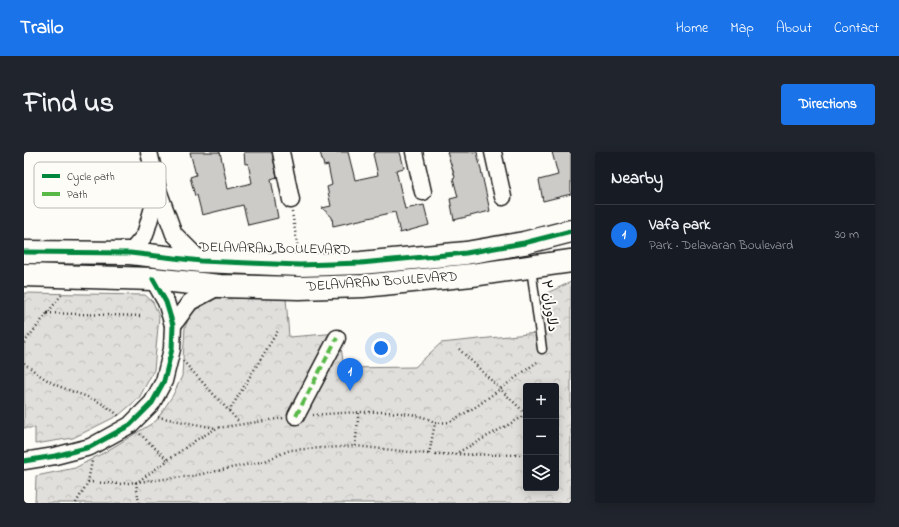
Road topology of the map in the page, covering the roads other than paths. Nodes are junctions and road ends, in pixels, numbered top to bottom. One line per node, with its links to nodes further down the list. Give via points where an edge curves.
1 (149, 152): 5 (street)
2 (281, 152): 8 (street)
3 (414, 152): 6 (street)
4 (493, 152): 7 (street)
5 (151, 162)
6 (423, 192)
7 (503, 197)
8 (291, 200)
9 (153, 208): 13 (street, via 145,235)
10 (165, 208): 14 (street, via 174,234)
11 (571, 231): 14 (street, DELAVARAN BOULEVARD, via 524,243 466,253 360,263 300,265)
12 (24, 252): 13 (street, DELAVARAN BOULEVARD)
13 (130, 253): 14 (street, DELAVARAN BOULEVARD)
14 (201, 261)
15 (571, 261): 16 (street, DELAVARAN BOULEVARD)
16 (531, 265): 19 (street, DELAVARAN BOULEVARD, via 472,276 363,286); 22 (lane, دلاوران ۲)
17 (24, 275): 18 (street, DELAVARAN BOULEVARD)
18 (153, 279): 19 (street, DELAVARAN BOULEVARD); 20 (street, via 166,302)
19 (220, 286): 20 (street, via 190,302)
20 (173, 325): 24 (street, via 172,349 164,382 152,403 142,414 130,425 90,447)
21 (337, 338): 23 (street)
22 (542, 349)
23 (296, 416)
24 (24, 462)

